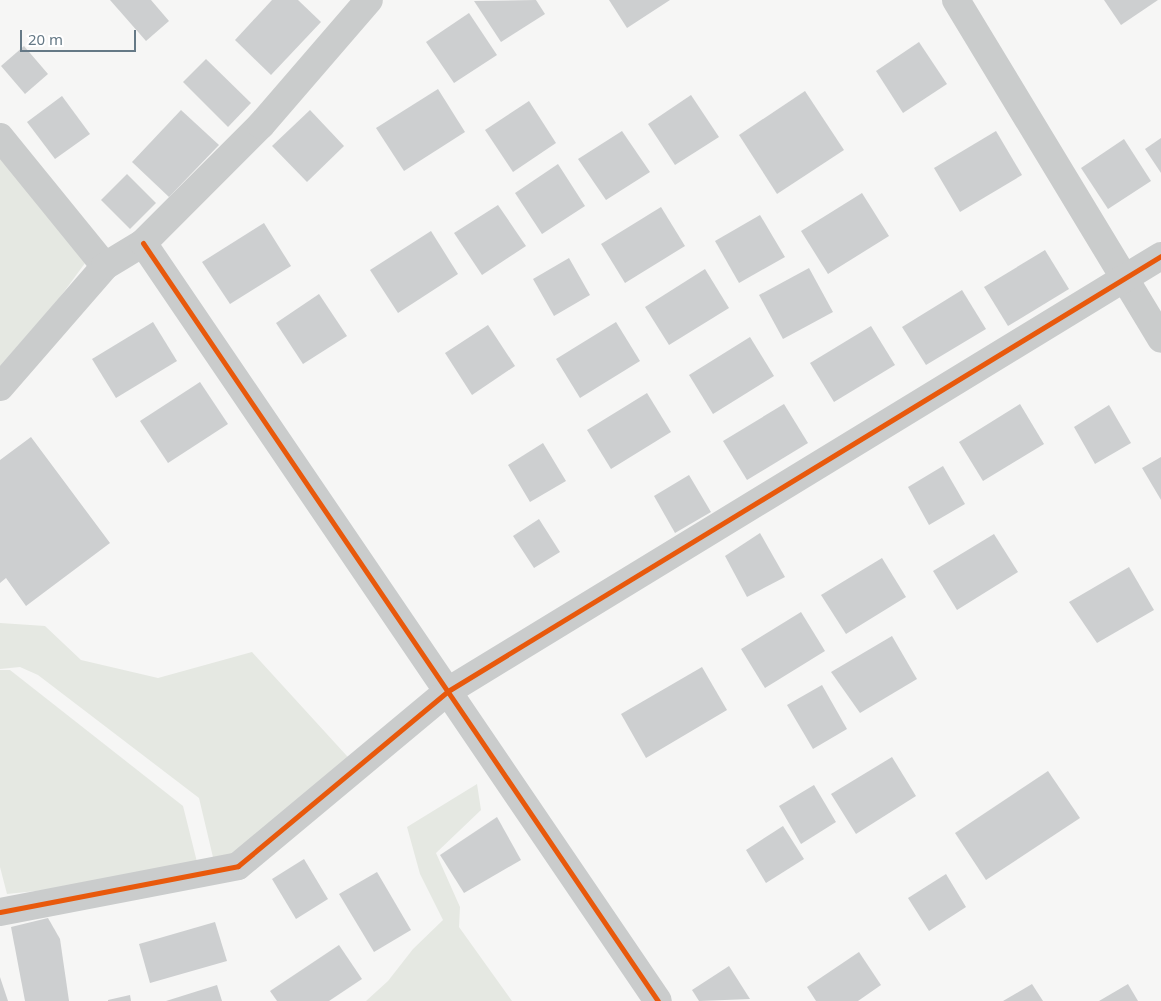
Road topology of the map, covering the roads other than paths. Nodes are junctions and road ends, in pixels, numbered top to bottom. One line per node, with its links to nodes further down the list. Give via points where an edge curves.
1 (369, 0): 4 (street, via 261,125)
2 (956, 0): 7 (street)
3 (0, 137): 6 (street)
4 (143, 243): 6 (street); 10 (street)
5 (1161, 256): 7 (street)
6 (105, 266): 9 (street)
7 (1124, 279): 8 (street); 10 (street)
8 (1161, 339)
9 (0, 387)
10 (448, 691): 11 (street, via 238,866); 12 (street)
11 (0, 912)
12 (658, 1001)

